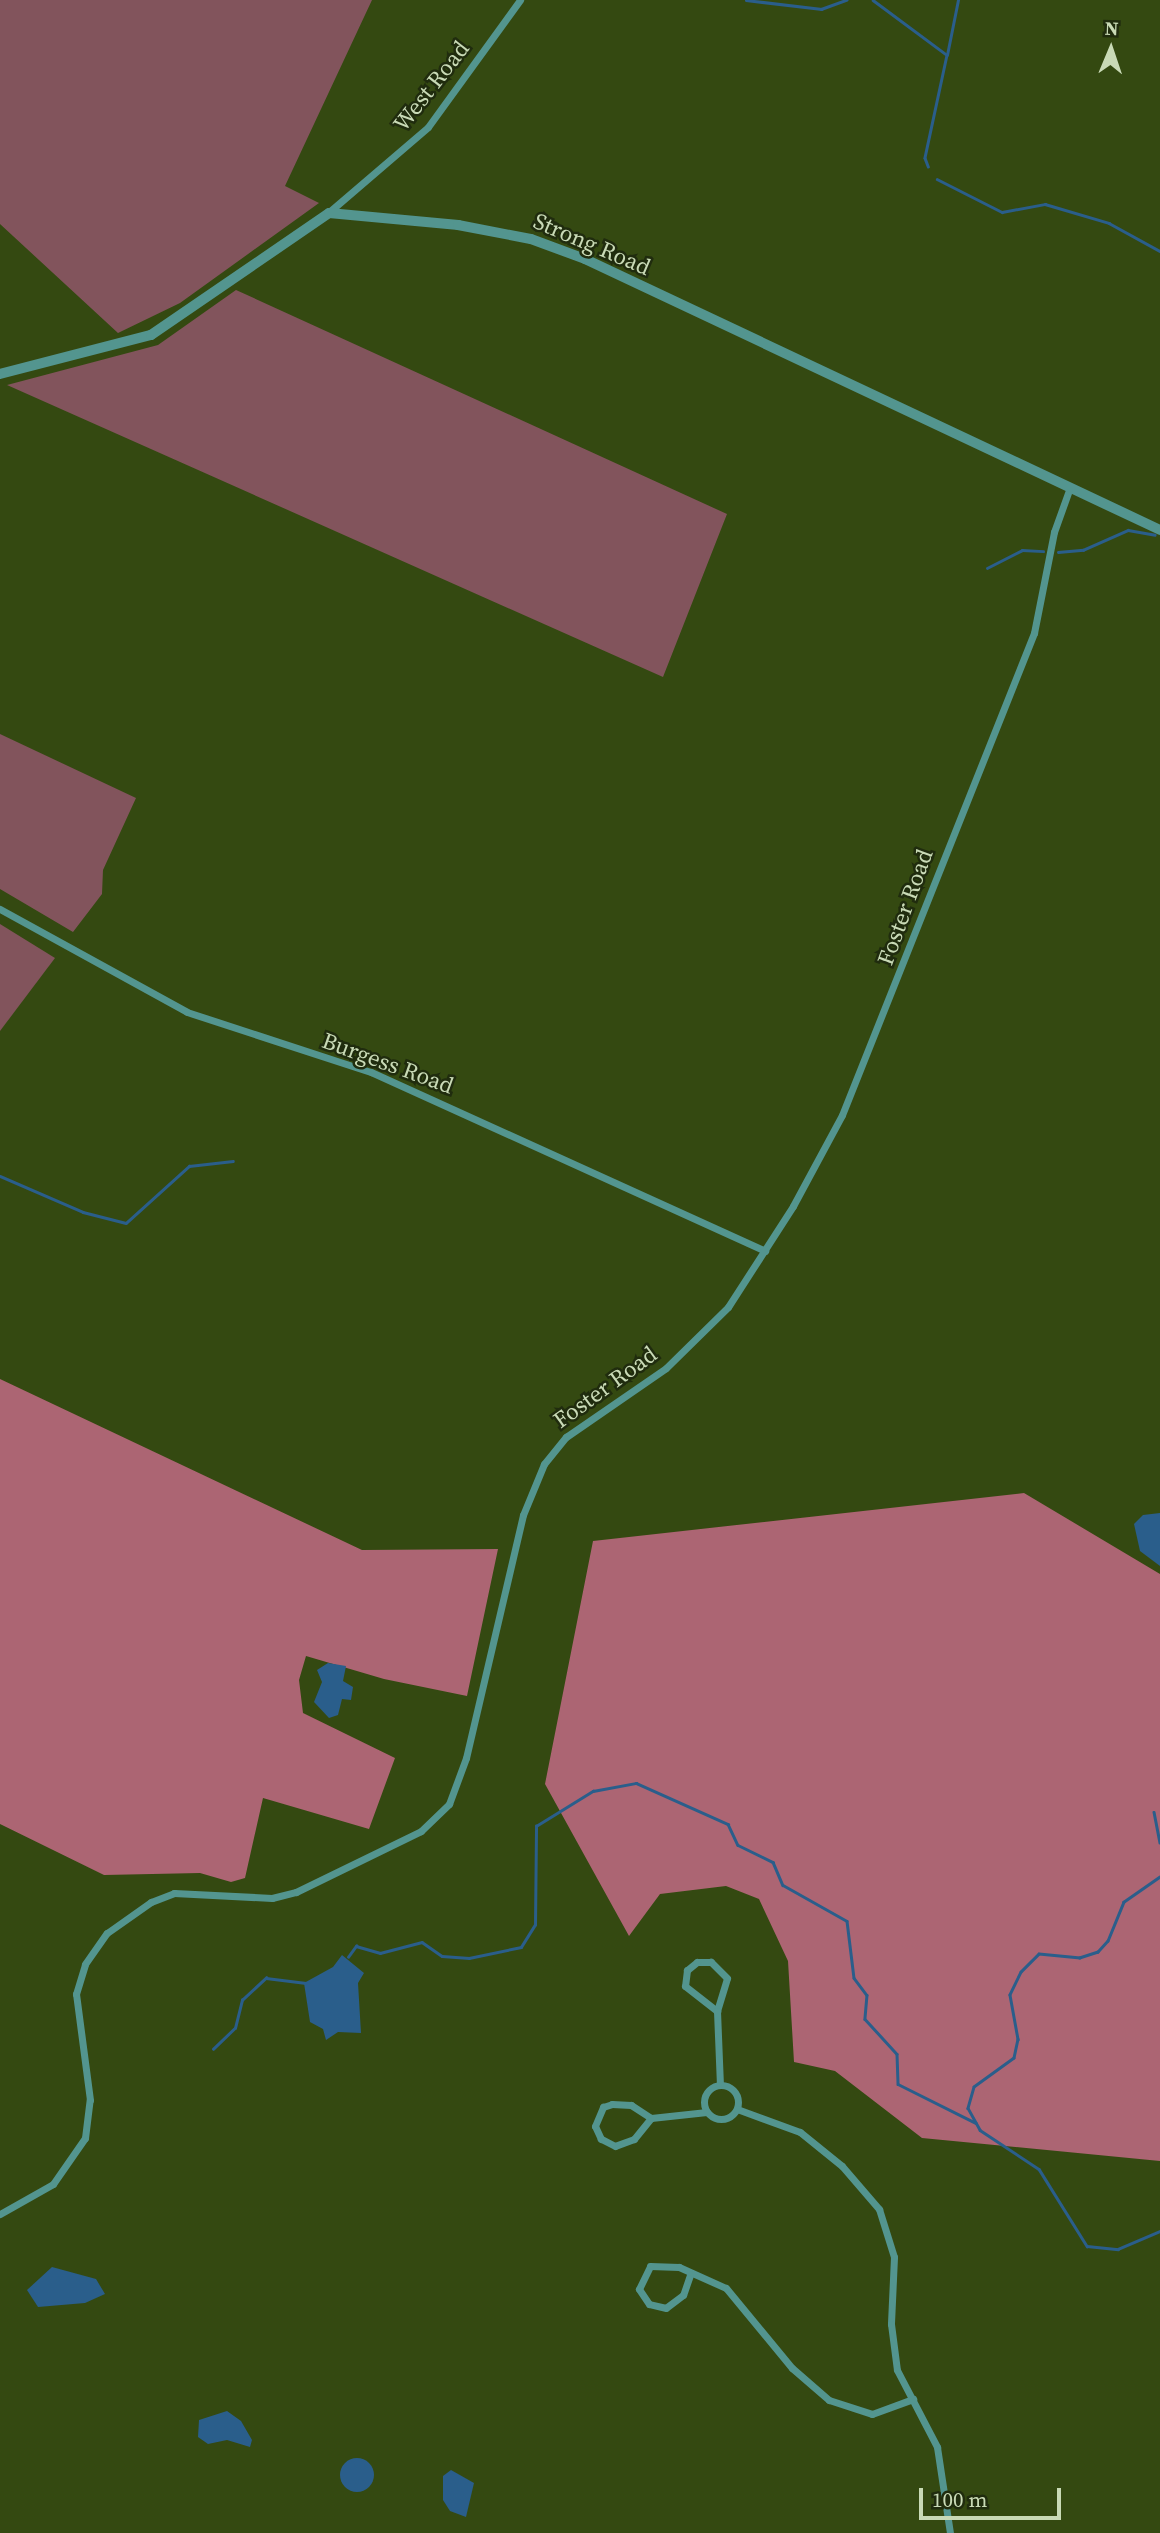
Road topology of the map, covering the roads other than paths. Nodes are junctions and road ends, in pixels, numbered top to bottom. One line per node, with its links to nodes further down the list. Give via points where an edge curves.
1 (520, 0): 2 (street, West Road, via 428,127)
2 (328, 213): 3 (street, via 151,335); 4 (street, Strong Road, via 483,228 554,246)
3 (0, 374)
4 (1069, 490): 5 (street, Strong Road); 7 (street, Foster Road, via 1054,532 1034,633 883,1024 842,1115)
5 (1160, 530)
6 (0, 909): 7 (street, Burgess Road, via 187,1012 237,1033 371,1072)
7 (765, 1251): 13 (street, Foster Road, via 704,1333 638,1391 566,1437 544,1464 523,1515 466,1758 442,1814 421,1831 296,1892 272,1898 174,1894 145,1906 107,1933 85,1964 76,1994 90,2099 85,2138 59,2178)
8 (717, 2011): 8 (street, via 685,1986 687,1970 697,1962 710,1962 727,1978); 9 (street)
9 (720, 2085): 10 (street, via 737,2095); 11 (street, via 704,2100)
10 (737, 2109): 11 (street, via 721,2120); 15 (street, via 800,2132 842,2166 879,2209 894,2257 892,2344 897,2370)
11 (707, 2112): 12 (street)
12 (651, 2118): 12 (street, via 631,2105 612,2104 603,2107 595,2126 601,2139 615,2146 634,2139)
13 (0, 2214)
14 (690, 2275): 14 (street, via 682,2295 666,2308 649,2304 639,2290 642,2273 658,2263); 15 (street, via 726,2288 792,2368 829,2400 872,2414)
15 (913, 2399): 16 (street, via 937,2447)
16 (950, 2533)

